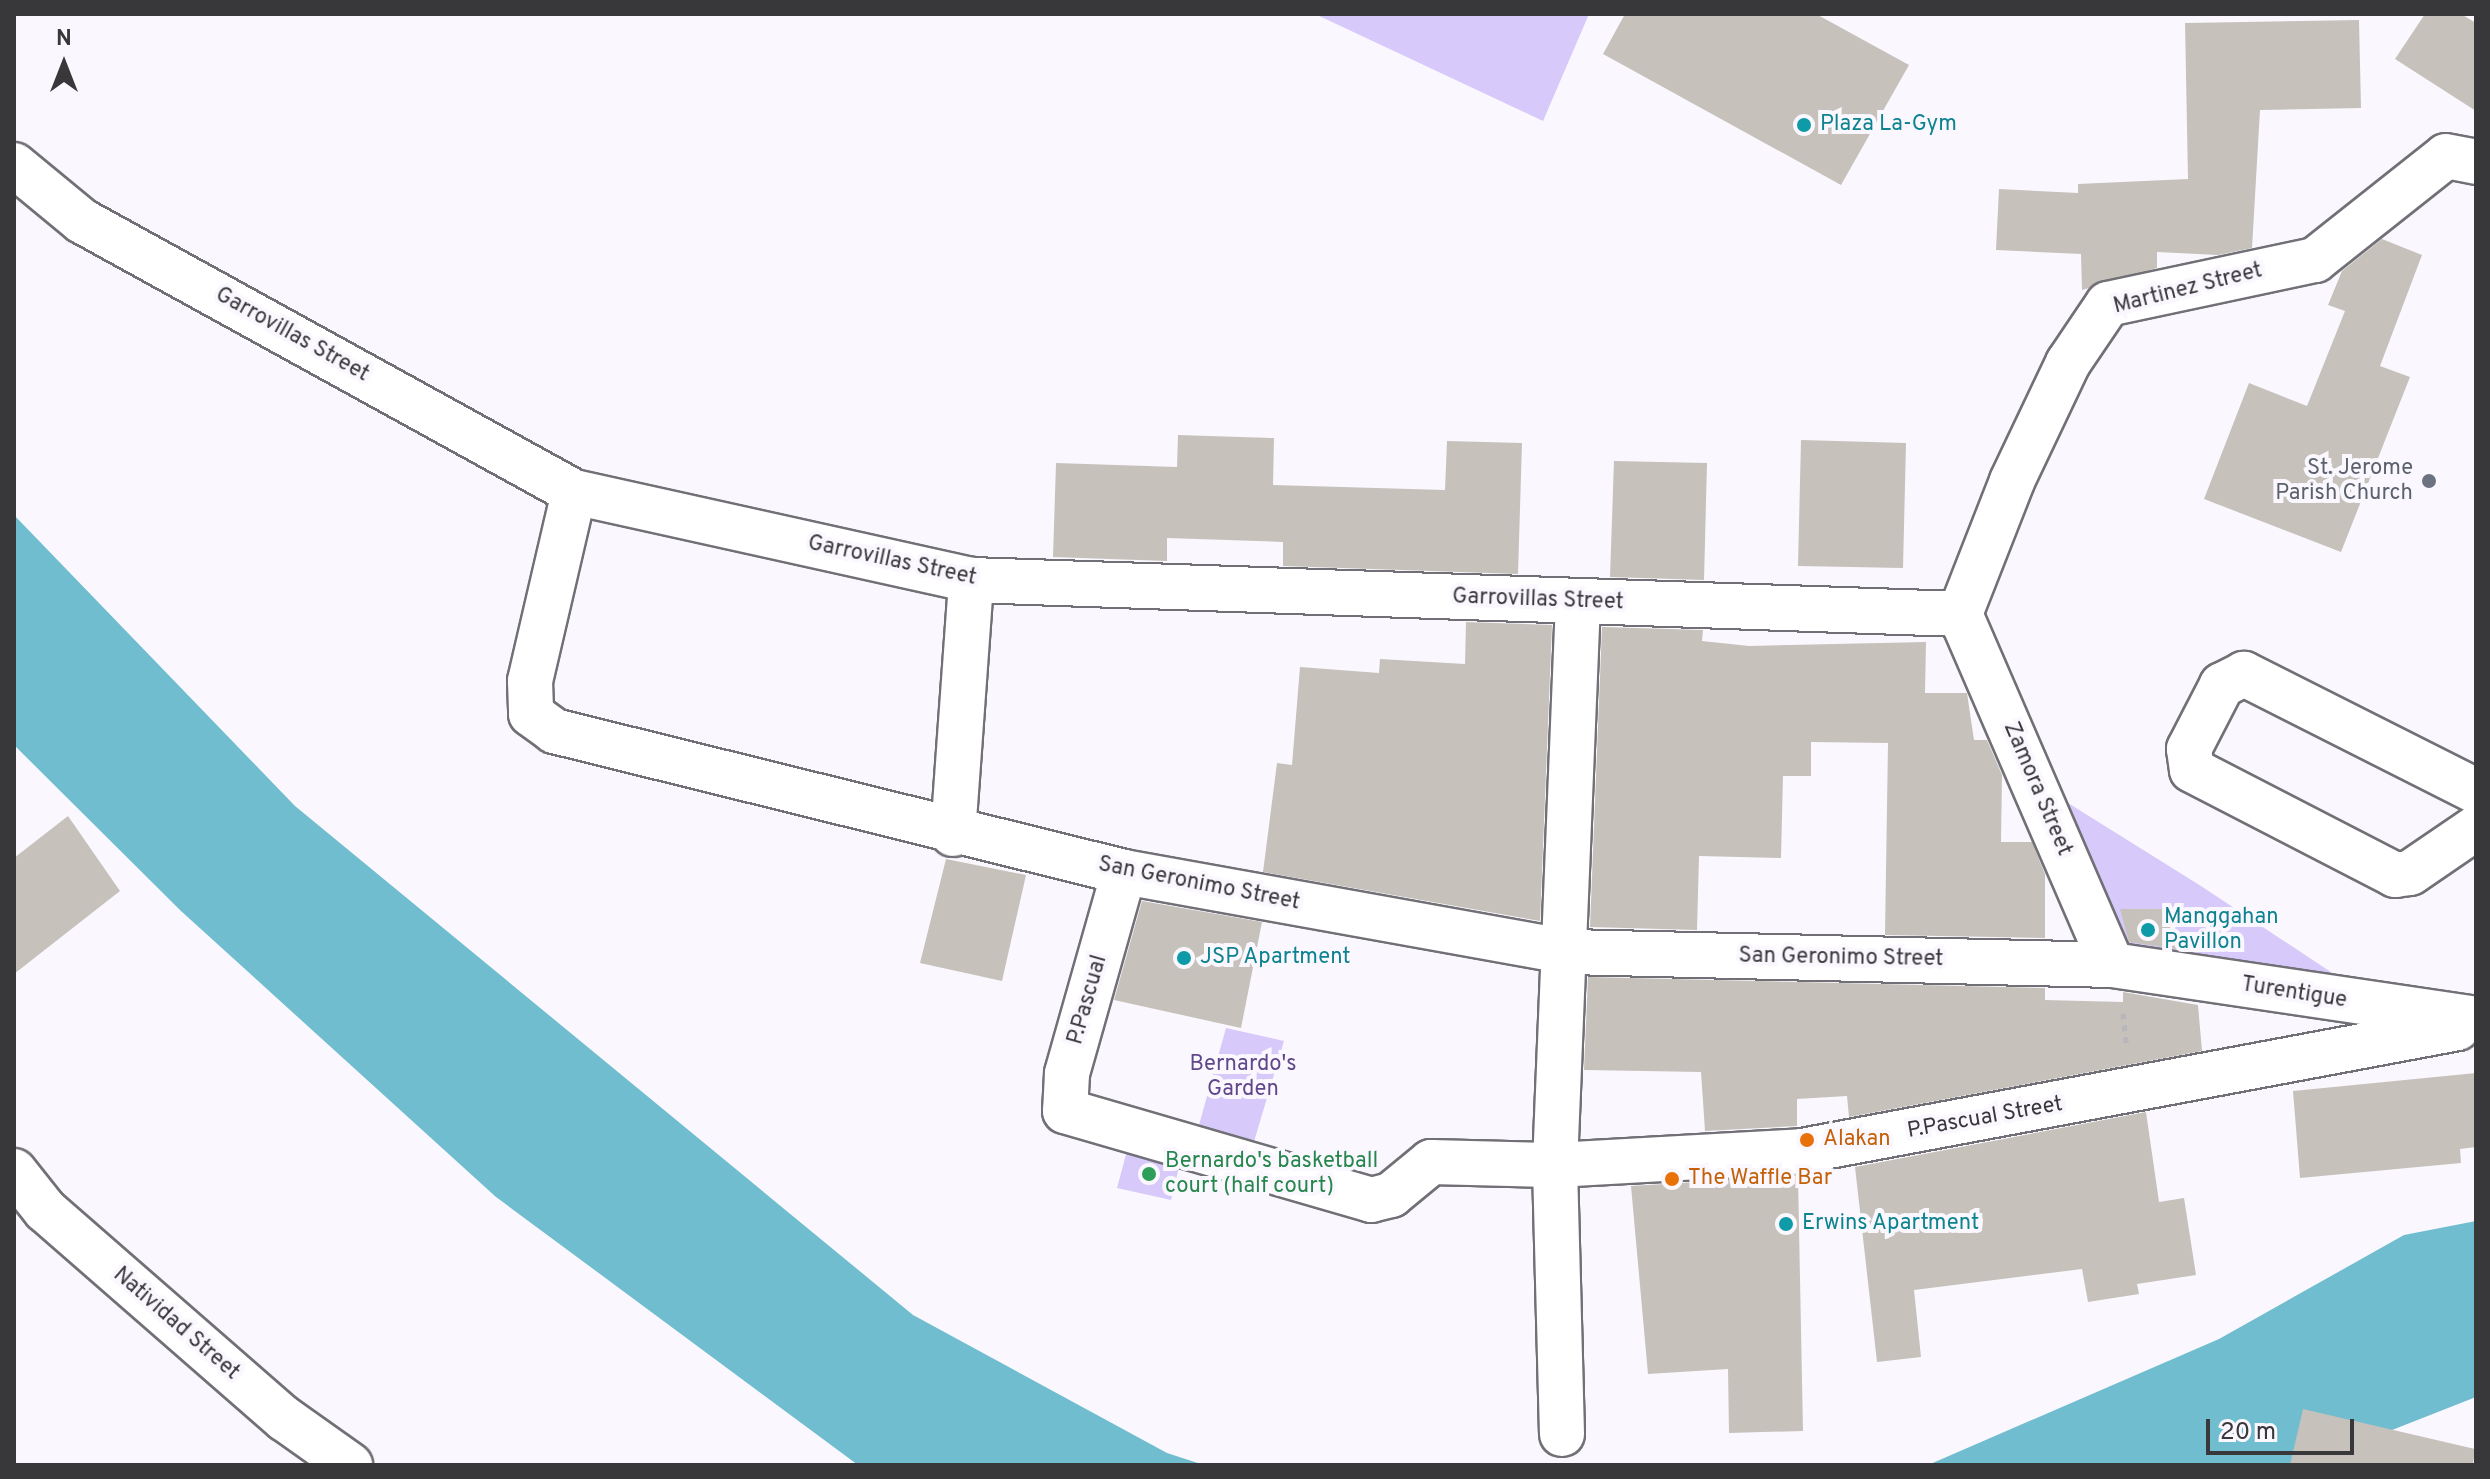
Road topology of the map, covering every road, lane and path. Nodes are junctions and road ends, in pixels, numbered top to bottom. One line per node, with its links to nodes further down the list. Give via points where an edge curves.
1 (2476, 162): 6 (street, Martinez Street, via 2446,156 2315,260 2108,304 2068,363 2012,481)
2 (14, 165): 3 (street, Garrovillas Street, via 82,221)
3 (574, 492): 4 (street, Garrovillas Street); 9 (street, San Geronimo Street, via 530,681 531,714 554,731)
4 (971, 580): 5 (street, Garrovillas Street); 9 (street)
5 (1578, 602): 6 (street, Garrovillas Street); 11 (street)
6 (1960, 614): 12 (street, Zamora Street)
7 (2476, 791): 8 (street, via 2244,674 2222,685 2189,749 2192,770 2395,875 2410,873)
8 (2476, 828)
9 (953, 834): 10 (street, San Geronimo Street)
10 (1124, 872): 11 (street, San Geronimo Street); 15 (street, P.Pascual, via 1063,1092 1065,1111)
11 (1569, 952): 12 (street, San Geronimo Street); 16 (street)
12 (2112, 965): 13 (street, Turentigue); 14 (path)
13 (2476, 1022): 14 (street, P.Pascual Street)
14 (2130, 1091): 16 (street, P.Pascual Street, via 1802,1151)
15 (1082, 1118): 16 (street, P.Pascual Street, via 1371,1200 1391,1195 1414,1169 1431,1162)
16 (1555, 1165): 18 (street)
17 (14, 1171): 19 (street, Natividad Street, via 57,1220 285,1419)
18 (1562, 1434)
19 (350, 1465)

